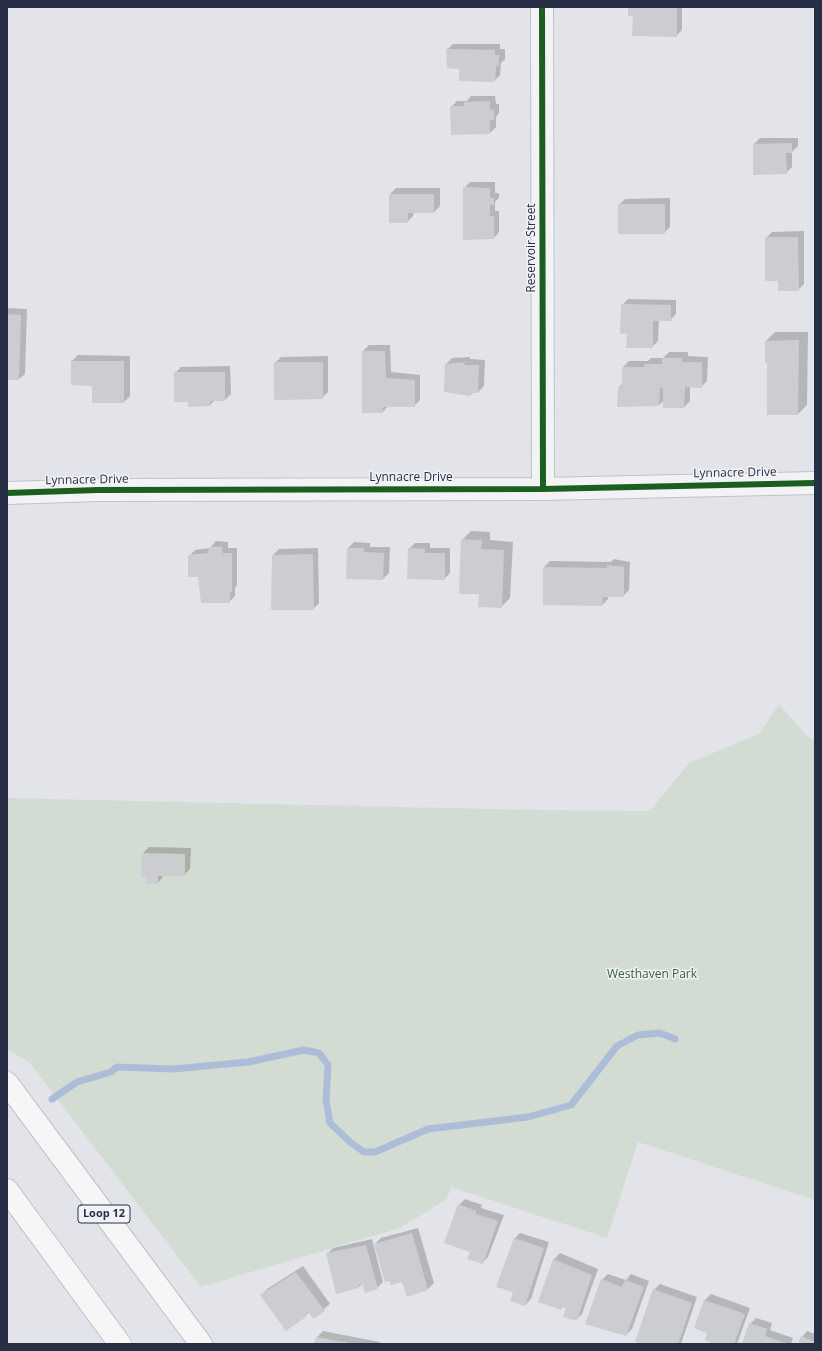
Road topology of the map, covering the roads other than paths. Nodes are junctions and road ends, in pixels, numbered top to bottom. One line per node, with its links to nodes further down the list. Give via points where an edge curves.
1 (542, 7): 3 (street, Reservoir Street)
2 (815, 483): 3 (street, Lynnacre Drive)
3 (543, 489): 4 (street, Lynnacre Drive, via 98,490)
4 (7, 493)
5 (7, 1083): 8 (main road, Loop 12)
6 (7, 1190): 7 (main road)
7 (120, 1344)
8 (201, 1344)

